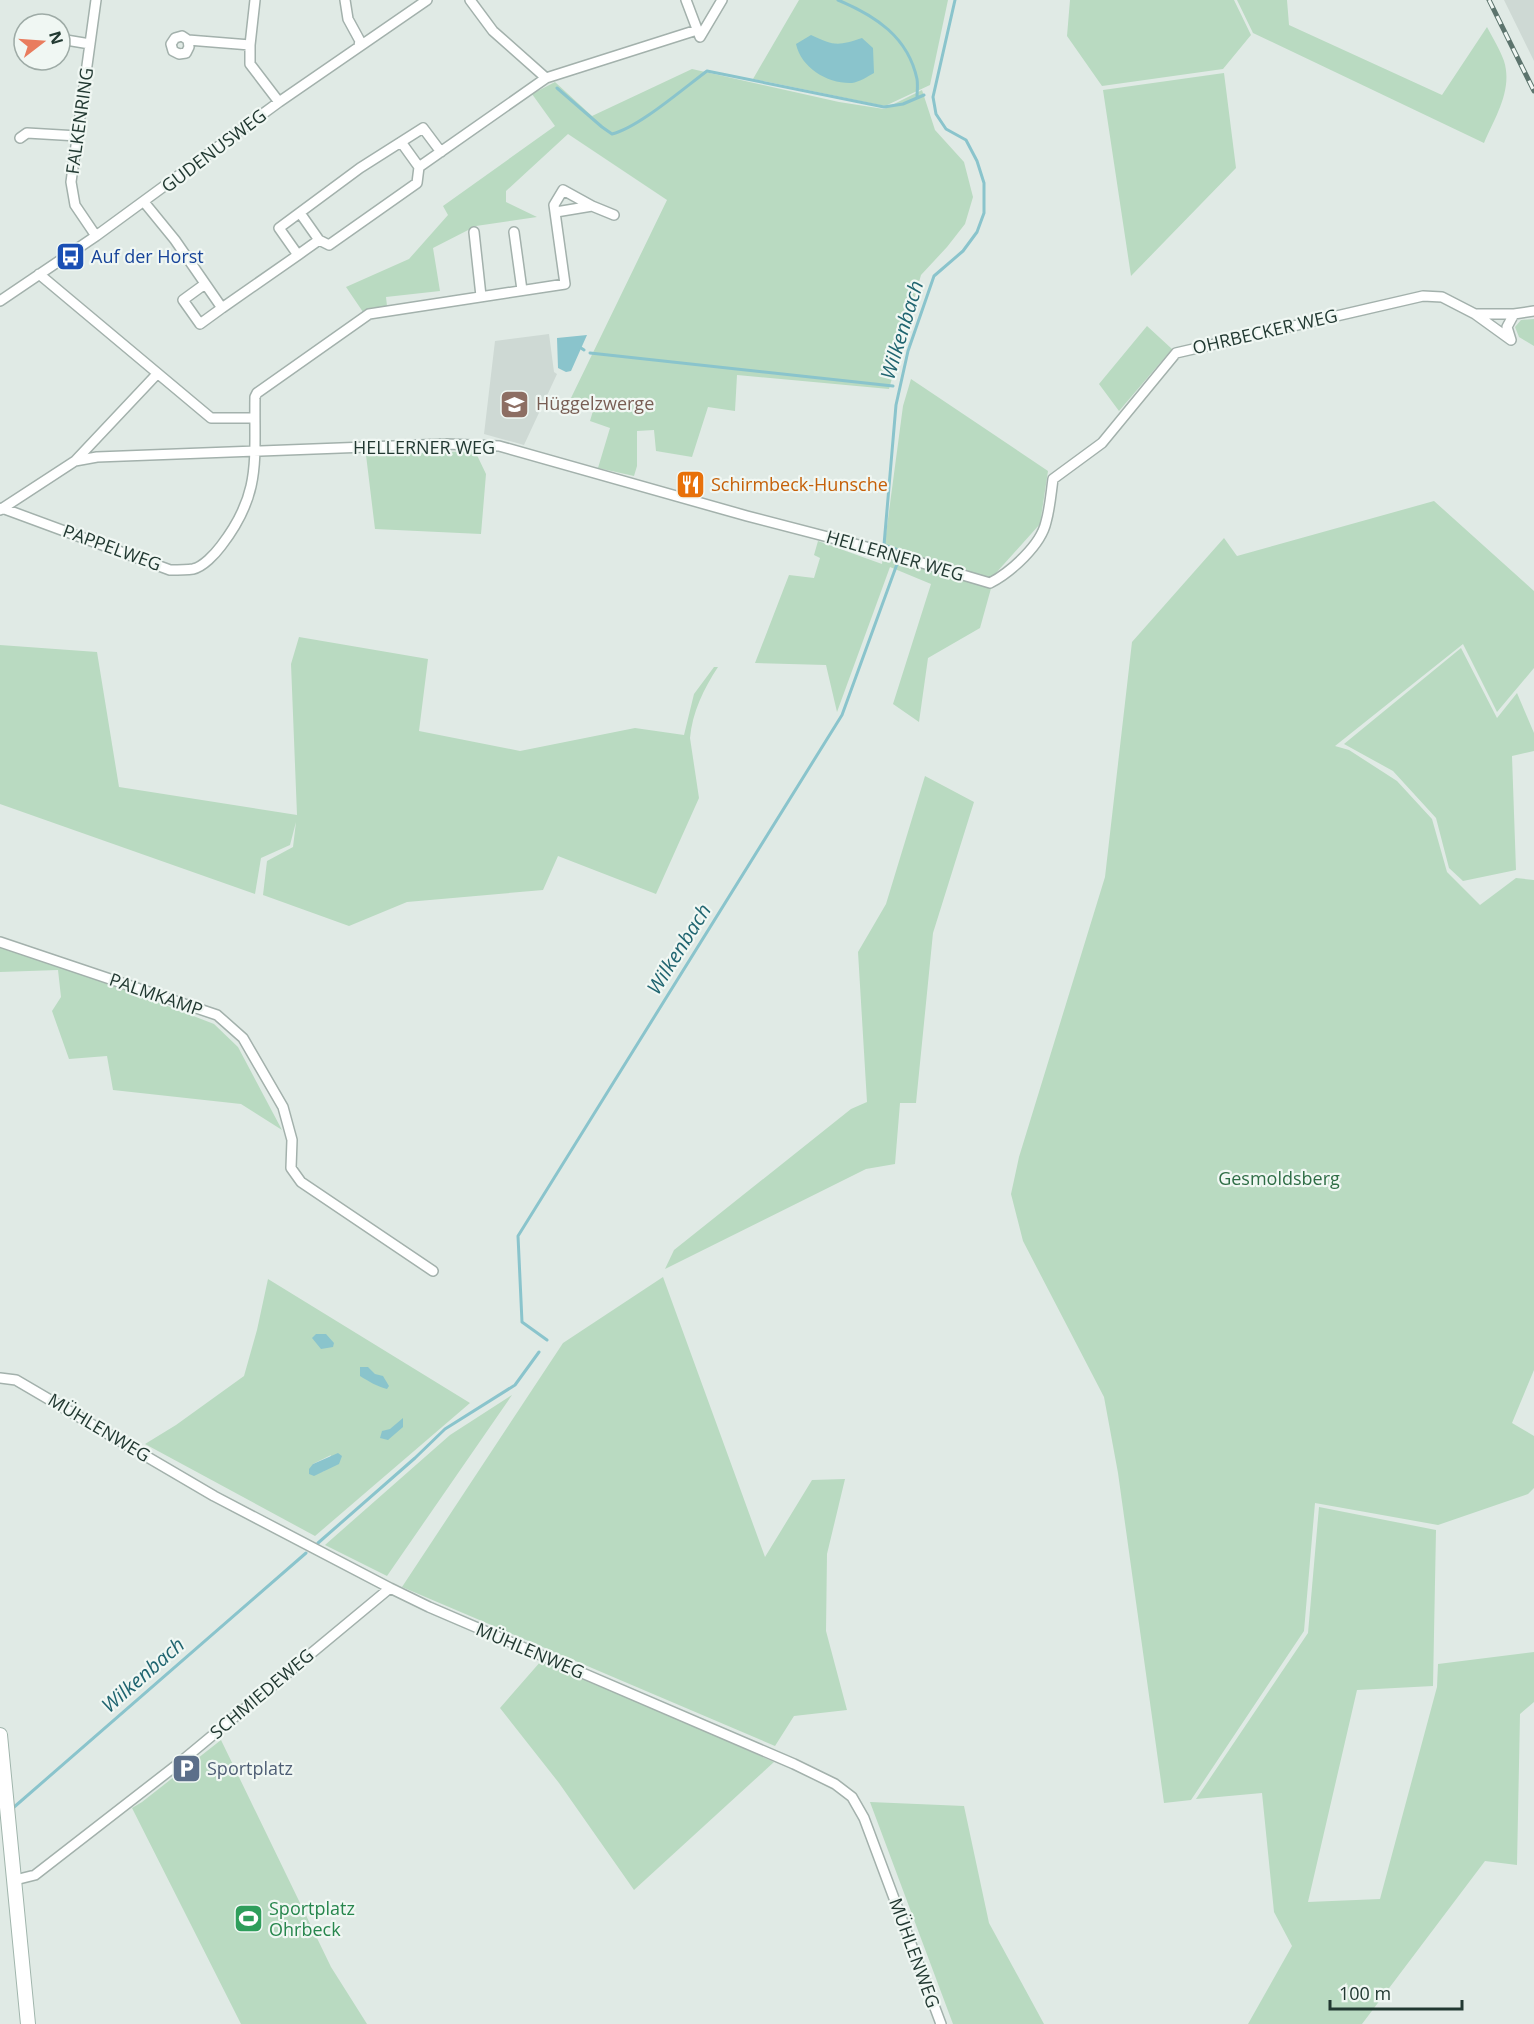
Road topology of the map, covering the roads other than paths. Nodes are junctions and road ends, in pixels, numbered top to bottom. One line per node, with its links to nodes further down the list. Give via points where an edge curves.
1 (96, 0): 11 (street, FALKENRING)
2 (255, 0): 12 (street)
3 (345, 0): 13 (street)
4 (427, 0): 13 (street, GUDENUSWEG)
5 (470, 0): 14 (street, via 493,31)
6 (686, 0): 8 (street)
7 (722, 0): 8 (street, via 700,37)
8 (697, 30): 14 (street)
9 (188, 40): 12 (street)
10 (72, 41): 11 (street)
11 (90, 44): 16 (street, FALKENRING)
12 (249, 45): 15 (street, via 250,64)
13 (359, 46): 15 (street, GUDENUSWEG)
14 (546, 78): 19 (street)
15 (279, 102): 21 (street, GUDENUSWEG)
16 (78, 136): 17 (street, via 27,133); 28 (street, FALKENRING, via 71,182 73,194 75,205)
17 (20, 138)
18 (401, 142): 19 (street, via 423,128); 20 (street); 24 (street)
19 (441, 152): 20 (street)
20 (419, 167): 29 (street, via 417,183 329,245)
21 (144, 202): 28 (street, GUDENUSWEG); 32 (street)
22 (592, 206): 23 (street); 23 (street, via 563,190 554,205); 25 (street)
23 (556, 212): 33 (street, PAPPELWEG, via 565,284)
24 (300, 213): 29 (street); 30 (street, via 279,228)
25 (614, 215)
26 (474, 232): 34 (street)
27 (514, 232): 33 (street)
28 (96, 236): 31 (street, GUDENUSWEG)
29 (319, 240): 30 (street)
30 (298, 255): 36 (street)
31 (39, 274): 35 (street, GUDENUSWEG); 40 (street)
32 (206, 284): 36 (street); 36 (street, via 183,300 200,324)
33 (522, 290): 34 (street, PAPPELWEG)
34 (481, 296): 41 (street, PAPPELWEG, via 369,314 257,393)
35 (0, 301)
36 (222, 308)
37 (1534, 311): 39 (street, OHRBECKER WEG)
38 (1475, 314): 39 (street, OHRBECKER WEG); 39 (street, OHRBECKER WEG, via 1511,340 1507,327); 45 (street, OHRBECKER WEG, via 1442,297 1423,296 1176,353 1102,443 1053,479 1042,535 1022,559)
39 (1515, 314)
40 (157, 374): 41 (street, via 211,418); 43 (street)
41 (254, 418): 42 (street, PAPPELWEG)
42 (255, 451): 43 (street, HELLERNER WEG); 44 (street, PAPPELWEG, via 247,506 216,554 195,569 170,570); 45 (street, HELLERNER WEG, via 446,444 499,446)
43 (75, 460): 44 (street, HELLERNER WEG)
44 (1, 509)
45 (990, 583)
46 (0, 942): 47 (street, PALMKAMP, via 217,1015 243,1038 283,1107 292,1140 291,1168 301,1182)
47 (433, 1271)
48 (0, 1378): 49 (street, MÜHLENWEG, via 16,1380 214,1496)
49 (390, 1588): 51 (street, SCHMIEDEWEG, via 178,1764 35,1875); 53 (street, MÜHLENWEG, via 794,1764 852,1797 864,1818)
50 (0, 1735): 51 (street)
51 (15, 1880): 52 (street)
52 (28, 2024)
53 (940, 2024)

